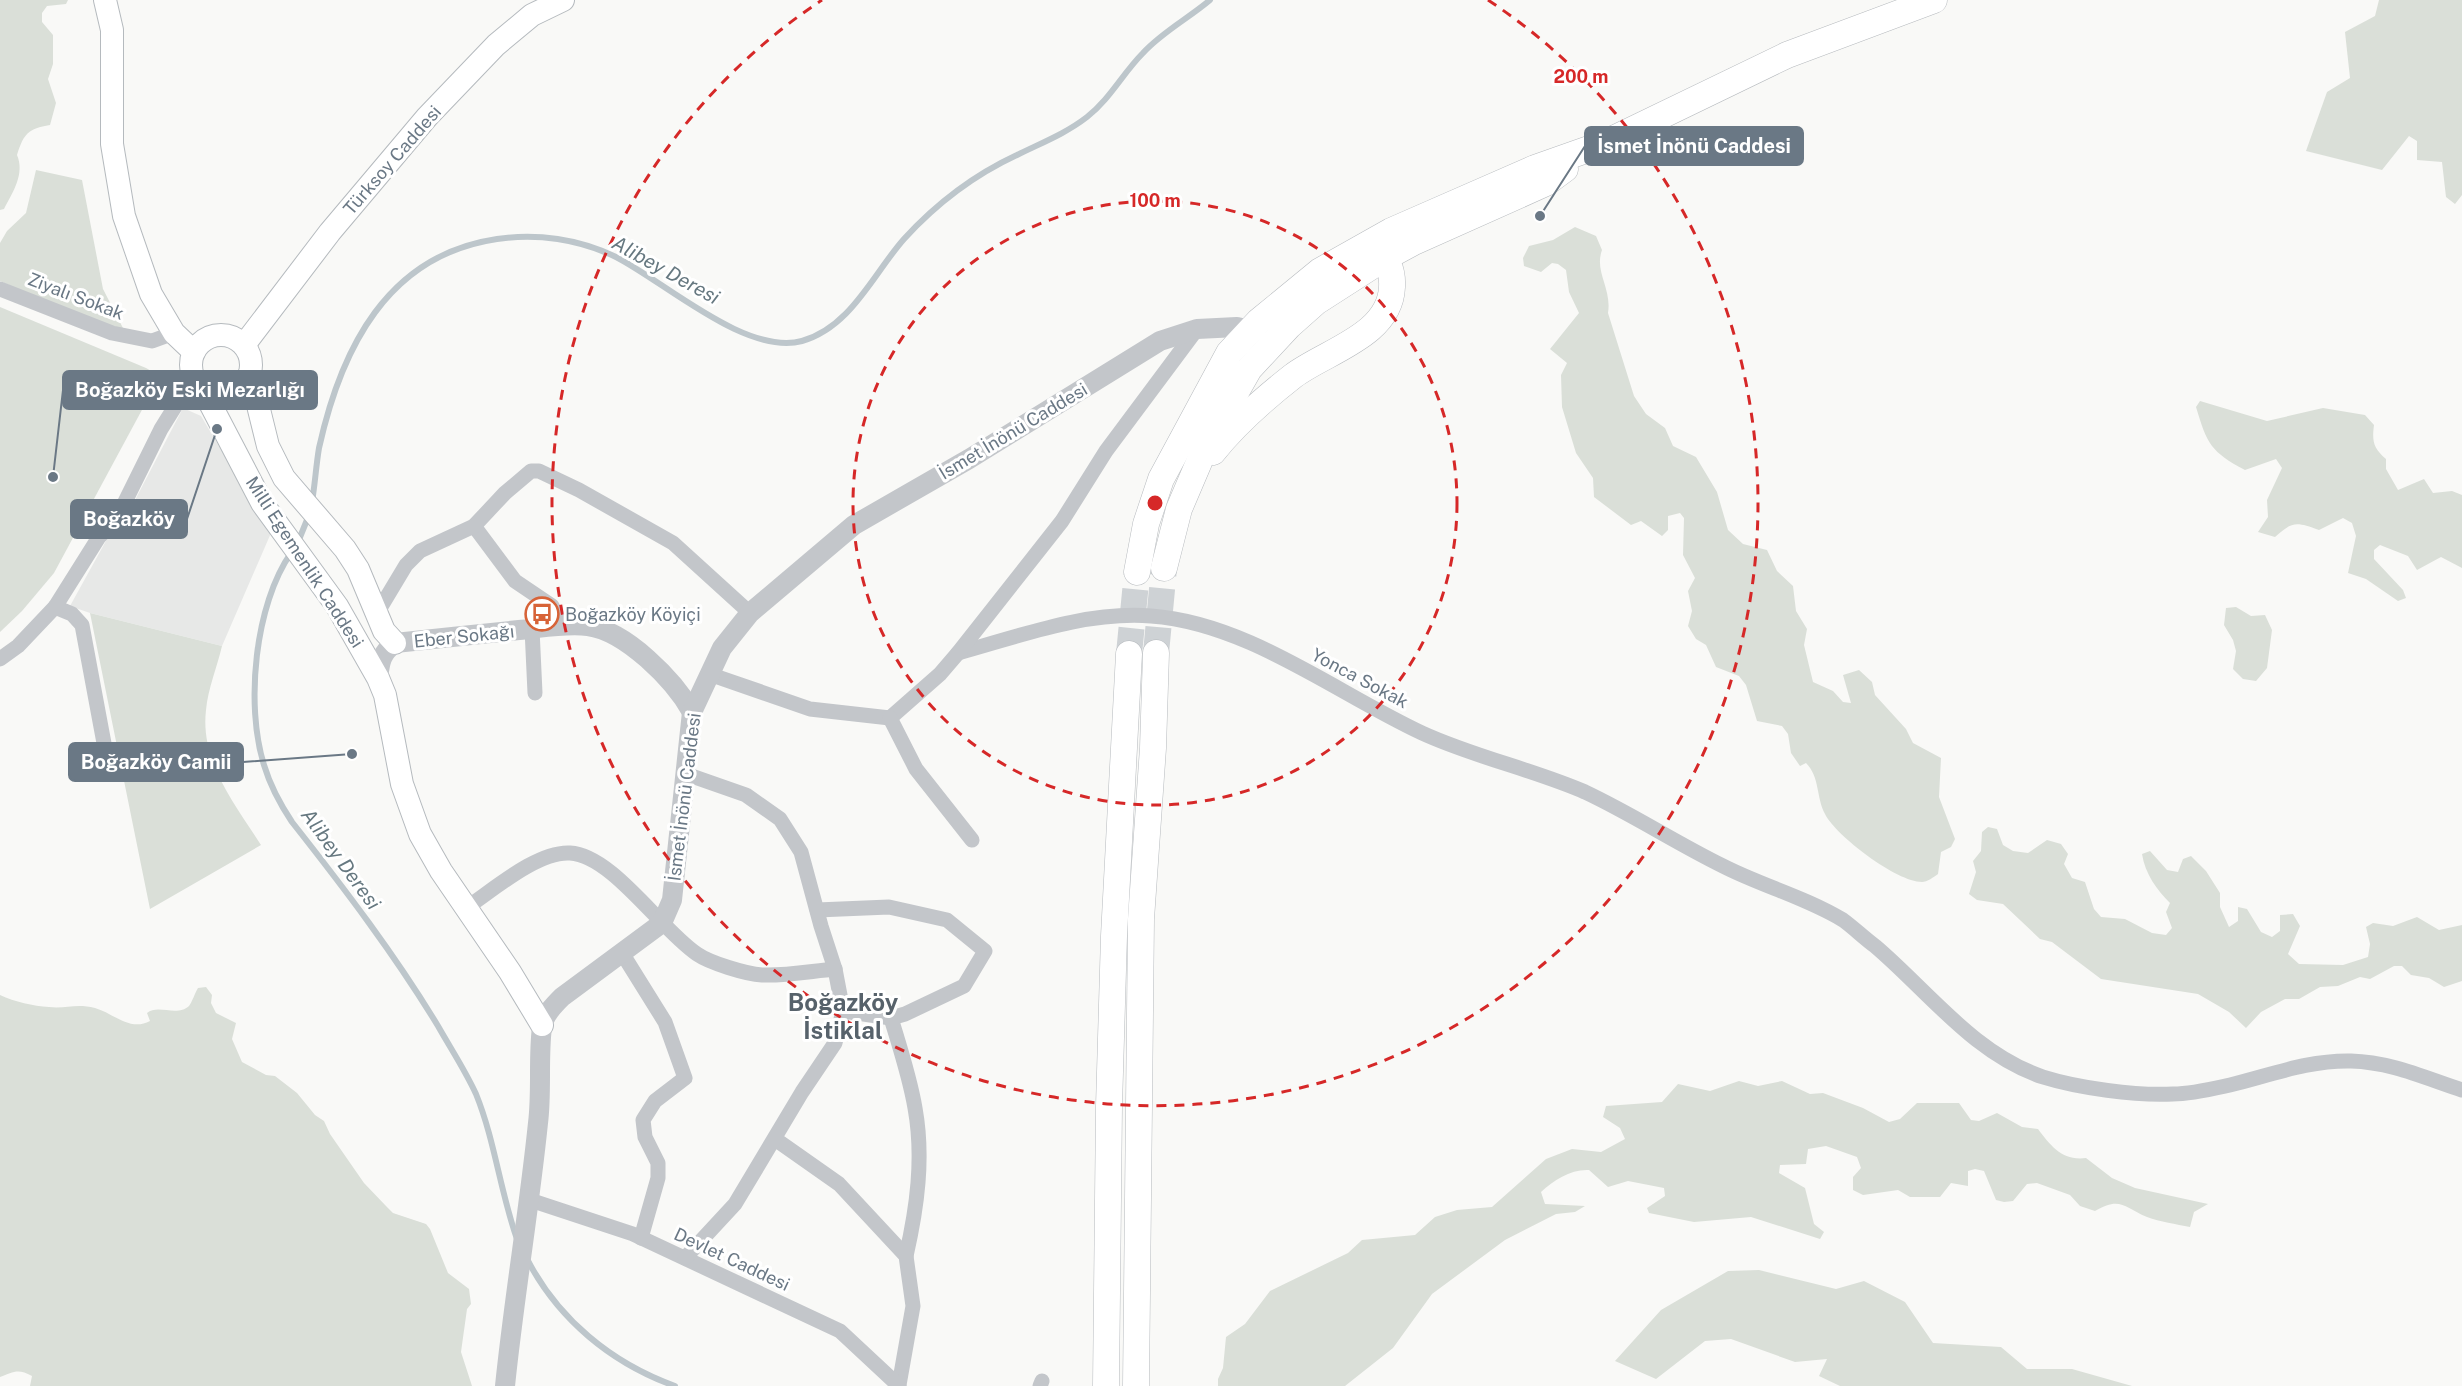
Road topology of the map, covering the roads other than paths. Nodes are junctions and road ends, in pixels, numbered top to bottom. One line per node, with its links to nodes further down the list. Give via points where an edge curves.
1 (105, 0): 9 (main road, via 112,30 112,144 124,216 151,294)
2 (562, 0): 4 (main road, Türksoy Caddesi)
3 (1934, 0): 5 (main road, via 1787,55 1603,144 1391,231)
4 (529, 8): 11 (main road, Türksoy Caddesi, via 427,117 330,232)
5 (1378, 250): 8 (main road, via 1320,271); 10 (main road); 15 (main road, via 1393,274 1391,297 1379,320 1356,340 1278,389 1217,447)
6 (0, 289): 9 (street, Ziyalı Sokak, via 112,333 152,341)
7 (1197, 329): 8 (street, İsmet İnönü Caddesi, via 1231,326); 20 (street, İsmet İnönü Caddesi, via 1160,341 854,525); 25 (street, via 1106,451 1062,521)
8 (1251, 330): 10 (main road); 18 (main road, via 1229,353 1161,479 1146,524)
9 (174, 333): 12 (main road)
10 (1277, 338): 15 (main road, via 1249,369)
11 (244, 345): 12 (main road, via 236,338 217,334 199,343); 13 (main road, via 252,363)
12 (194, 352): 14 (main road, via 191,362)
13 (250, 373): 14 (main road, via 239,389 230,394 211,393); 21 (main road, via 268,446 284,478 345,549 358,569)
14 (198, 382): 19 (street, via 161,429 117,518 99,537); 31 (main road, Milli Egemenlik Caddesi, via 262,503 337,606)
15 (1192, 477): 17 (main road, via 1179,508)
16 (474, 526): 20 (street, via 531,471 539,471 673,543); 21 (street, via 420,551 406,565); 22 (street, via 515,580 552,606)
17 (1164, 568)
18 (1137, 572)
19 (55, 607): 28 (street); 35 (street, via 72,614 82,625)
20 (750, 613): 29 (street, İsmet İnönü Caddesi, via 722,648)
21 (376, 615): 24 (main road)
22 (563, 626): 23 (street, Eber Sokağı); 30 (street, Eber Sokağı, via 589,626 612,634)
23 (532, 629): 24 (street, Eber Sokağı); 32 (street)
24 (395, 643): 31 (street, Eber Sokağı, via 384,651)
25 (958, 653): 34 (street, via 940,675); 48 (street, Yonca Sokak, via 1063,624 1100,618 1149,616 1187,621 1224,633 1276,655 1424,734 1584,792 1727,868 1845,922 1991,1051 2042,1076 2097,1088 2175,1094 2230,1085 2299,1065 2351,1061 2398,1066)
26 (1156, 653): 57 (main road, via 1142,919)
27 (1129, 654): 56 (main road, via 1113,936)
28 (0, 659)
29 (709, 674): 30 (street, via 694,680); 33 (street, İsmet İnönü Caddesi); 34 (street, via 810,709)
30 (667, 676): 33 (street, Eber Sokağı)
31 (378, 678): 38 (main road, Milli Egemenlik Caddesi, via 385,695 402,784 420,834)
32 (535, 693)
33 (692, 712): 36 (street, İsmet İnönü Caddesi)
34 (890, 718): 37 (street, via 916,770)
35 (109, 770)
36 (686, 774): 39 (street, via 746,795 780,819 801,852); 40 (street, İsmet İnönü Caddesi, via 672,900)
37 (972, 840)
38 (466, 908): 40 (street, via 542,858 570,853 595,861 620,880); 43 (main road, Milli Egemenlik Caddesi)
39 (817, 910): 42 (street); 46 (street, via 889,907 947,920 985,951 964,986)
40 (662, 923): 41 (street); 42 (street, via 698,955 724,966 761,975)
41 (622, 953): 44 (street); 51 (street, via 665,1022 686,1078 655,1101 643,1120 645,1137 658,1163 658,1178)
42 (835, 969): 45 (street)
43 (526, 995): 44 (street, via 548,1001); 47 (main road, Milli Egemenlik Caddesi)
44 (562, 997): 47 (street)
45 (843, 1011): 46 (street); 49 (street, via 835,1043)
46 (891, 1018): 52 (street, via 915,1108 920,1161 915,1217)
47 (542, 1025): 50 (street, via 539,1117)
48 (2462, 1090)
49 (775, 1139): 52 (street, via 839,1184); 53 (street, via 735,1204)
50 (529, 1210): 51 (street, Devlet Caddesi); 55 (street)
51 (641, 1238): 53 (street, Devlet Caddesi)
52 (906, 1256): 54 (street, via 914,1306)
53 (685, 1258): 54 (street, Devlet Caddesi, via 840,1331)
54 (899, 1385)
55 (505, 1386)
56 (1106, 1386)
57 (1136, 1386)

